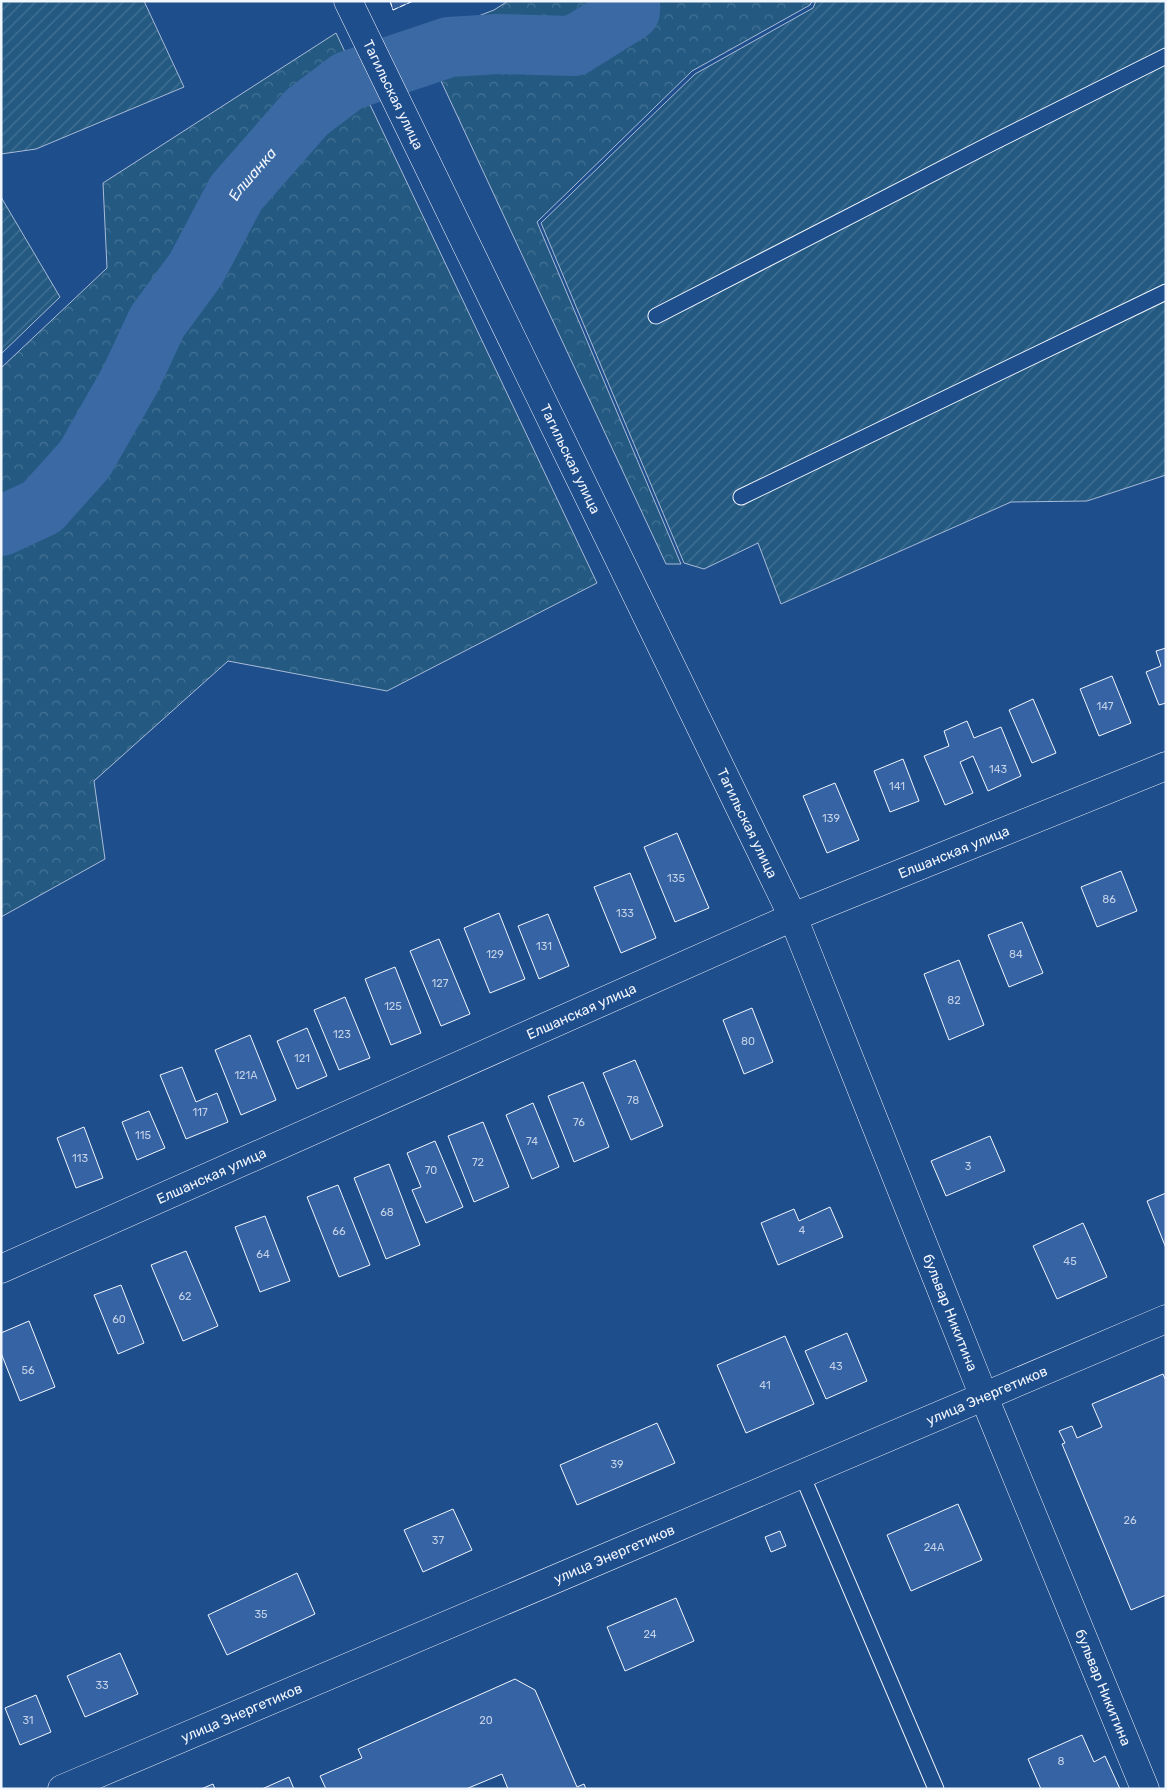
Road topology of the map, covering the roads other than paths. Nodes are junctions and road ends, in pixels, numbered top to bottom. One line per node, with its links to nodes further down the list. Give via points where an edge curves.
1 (348, 1): 7 (main road, Тагильская улица)
2 (1166, 56): 4 (lane)
3 (1166, 292): 5 (lane)
4 (656, 316)
5 (741, 497)
6 (1166, 766): 7 (main road, Елшанская улица)
7 (793, 917): 8 (main road, Елшанская улица); 10 (main road, бульвар Никитина)
8 (1, 1269)
9 (1166, 1319): 10 (main road, улица Энергетиков)
10 (984, 1397): 11 (main road, улица Энергетиков); 14 (main road, бульвар Никитина)
11 (802, 1475): 12 (main road, улица Энергетиков); 13 (lane)
12 (62, 1789)
13 (936, 1789)
14 (1145, 1789)

